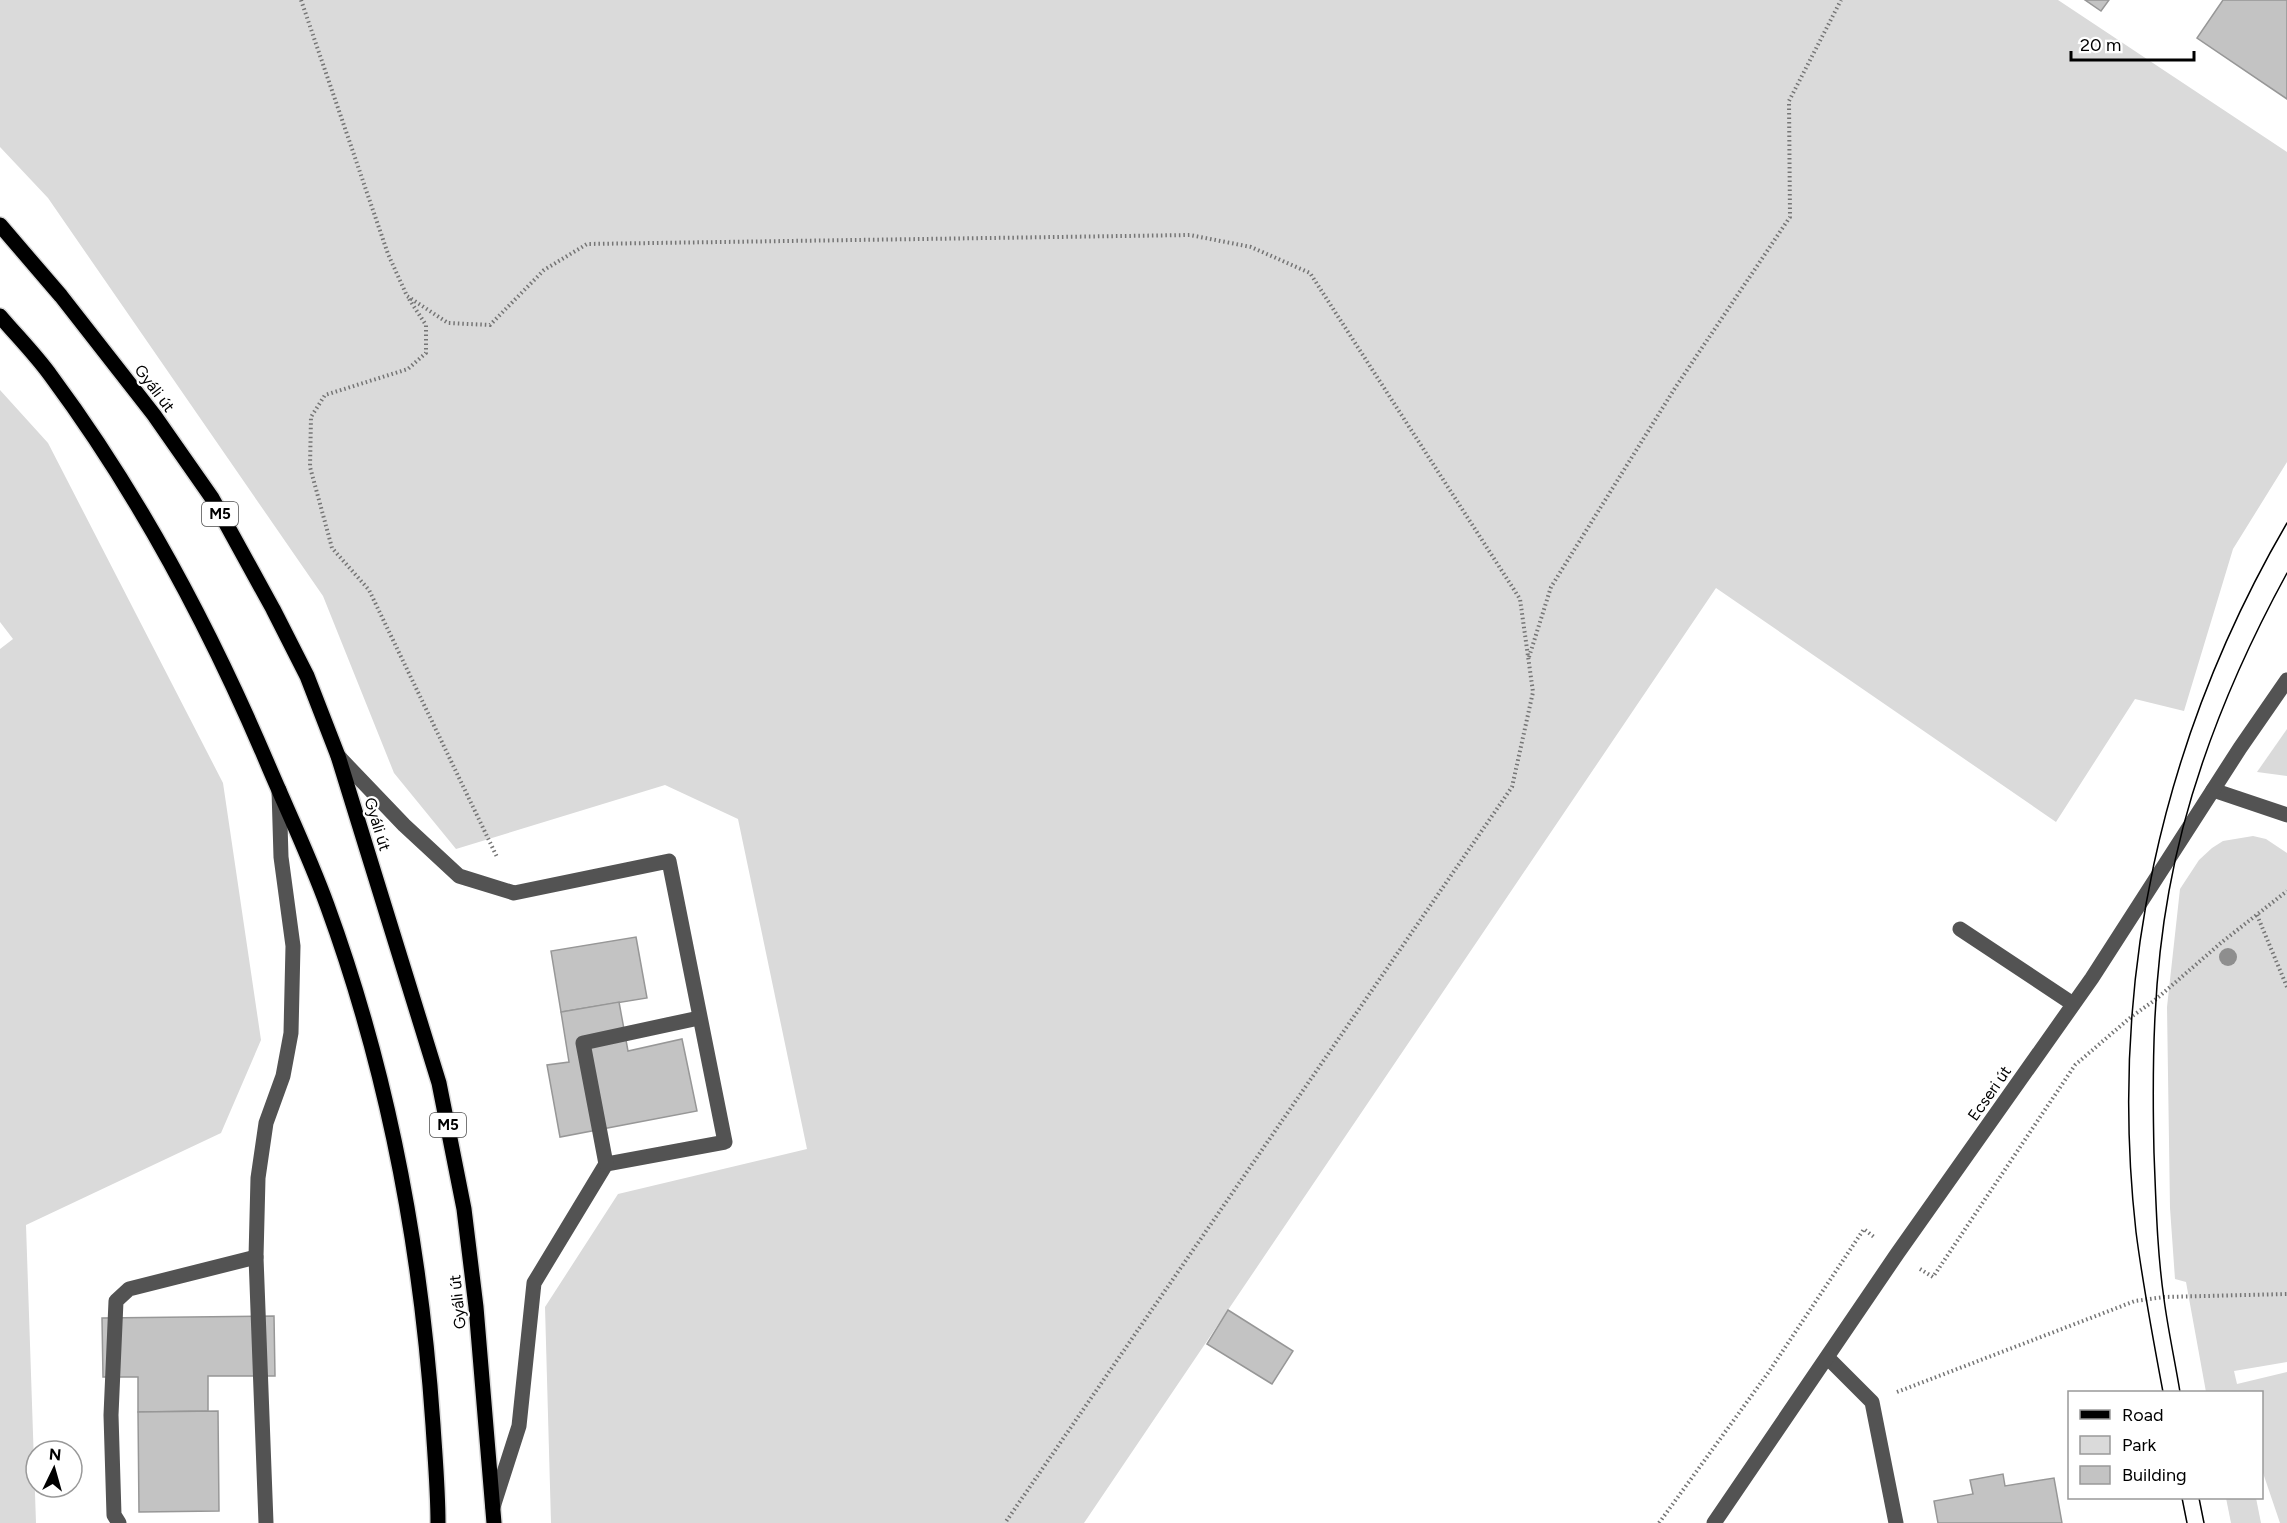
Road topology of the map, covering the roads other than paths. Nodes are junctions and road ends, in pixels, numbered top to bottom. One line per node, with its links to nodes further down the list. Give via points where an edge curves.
1 (0, 225): 4 (main road, Gyáli út / M5, via 154,415 212,498 307,676)
2 (0, 316): 5 (main road, via 50,375 135,501 193,602)
3 (2287, 680): 6 (street, Ecseri út)
4 (338, 756): 10 (street, via 459,876 514,893 669,861); 14 (main road, Gyáli út / M5, via 439,1083 464,1209)
5 (279, 790): 12 (street, via 281,857 294,946 291,1033 283,1076 266,1123 258,1178); 17 (main road, via 327,904 359,1002 403,1182 429,1373)
6 (2213, 790): 7 (street); 9 (street, Ecseri út)
7 (2287, 815)
8 (1960, 929): 9 (street)
9 (2073, 1004): 13 (street, Ecseri út)
10 (699, 1018): 11 (street, via 583,1043); 11 (street, via 725,1142)
11 (606, 1164): 14 (street, via 534,1283 519,1426)
12 (255, 1257): 15 (street, via 129,1289 116,1301 111,1415 114,1515); 16 (street)
13 (1828, 1358): 18 (street, Ecseri út); 19 (street, via 1872,1402)
14 (493, 1515)
15 (119, 1523)
16 (266, 1523)
17 (438, 1523)
18 (1714, 1523)
19 (1896, 1523)

